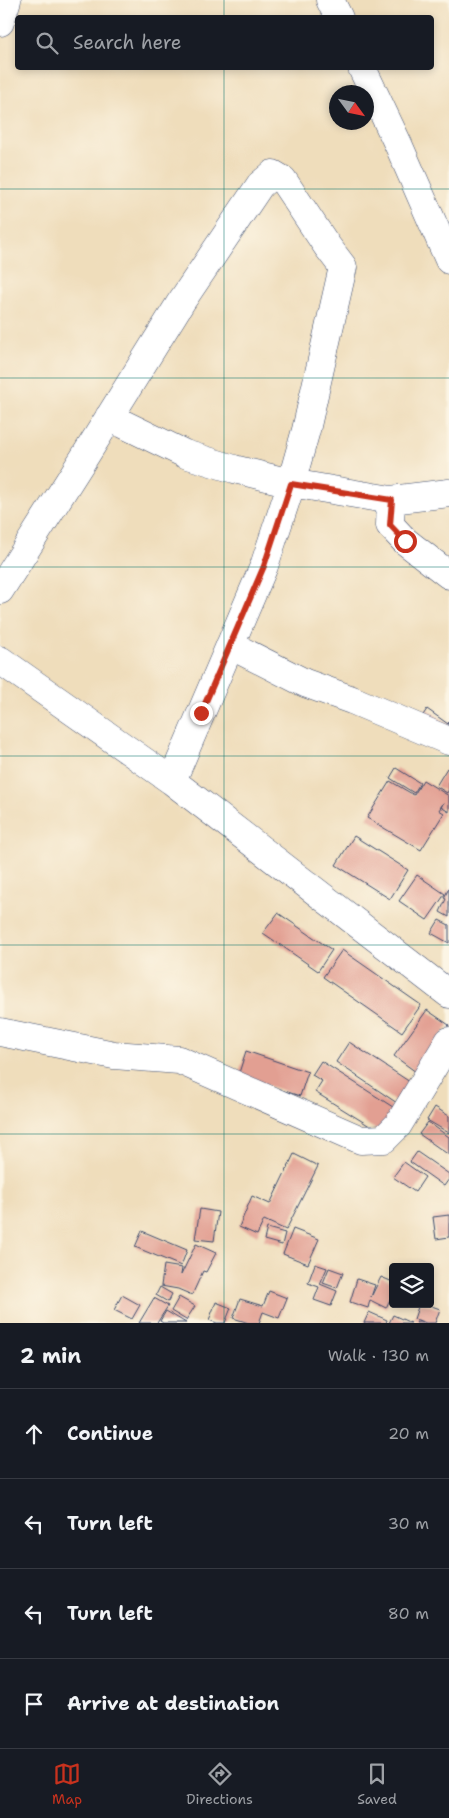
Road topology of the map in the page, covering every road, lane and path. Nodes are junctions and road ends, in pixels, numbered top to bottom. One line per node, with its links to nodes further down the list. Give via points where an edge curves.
1 (7, 0): 4 (street)
2 (330, 0): 3 (street)
3 (338, 15)
4 (0, 22)
5 (363, 70): 6 (street)
6 (449, 260)
7 (110, 417): 8 (street, via 185,454); 8 (street, via 181,302 260,185 273,174 283,180 343,267); 12 (street)
8 (291, 484): 10 (street); 13 (street, via 264,566)
9 (449, 493): 10 (street)
10 (392, 500): 11 (street, via 390,525 405,541)
11 (449, 575)
12 (0, 590)
13 (230, 645): 15 (street, via 305,683); 16 (street)
14 (0, 660): 16 (street)
15 (449, 741)
16 (172, 781): 17 (street)
17 (449, 994)
18 (0, 1032): 19 (street, via 114,1055 179,1060 361,1140 384,1139 398,1125)
19 (449, 1041)

